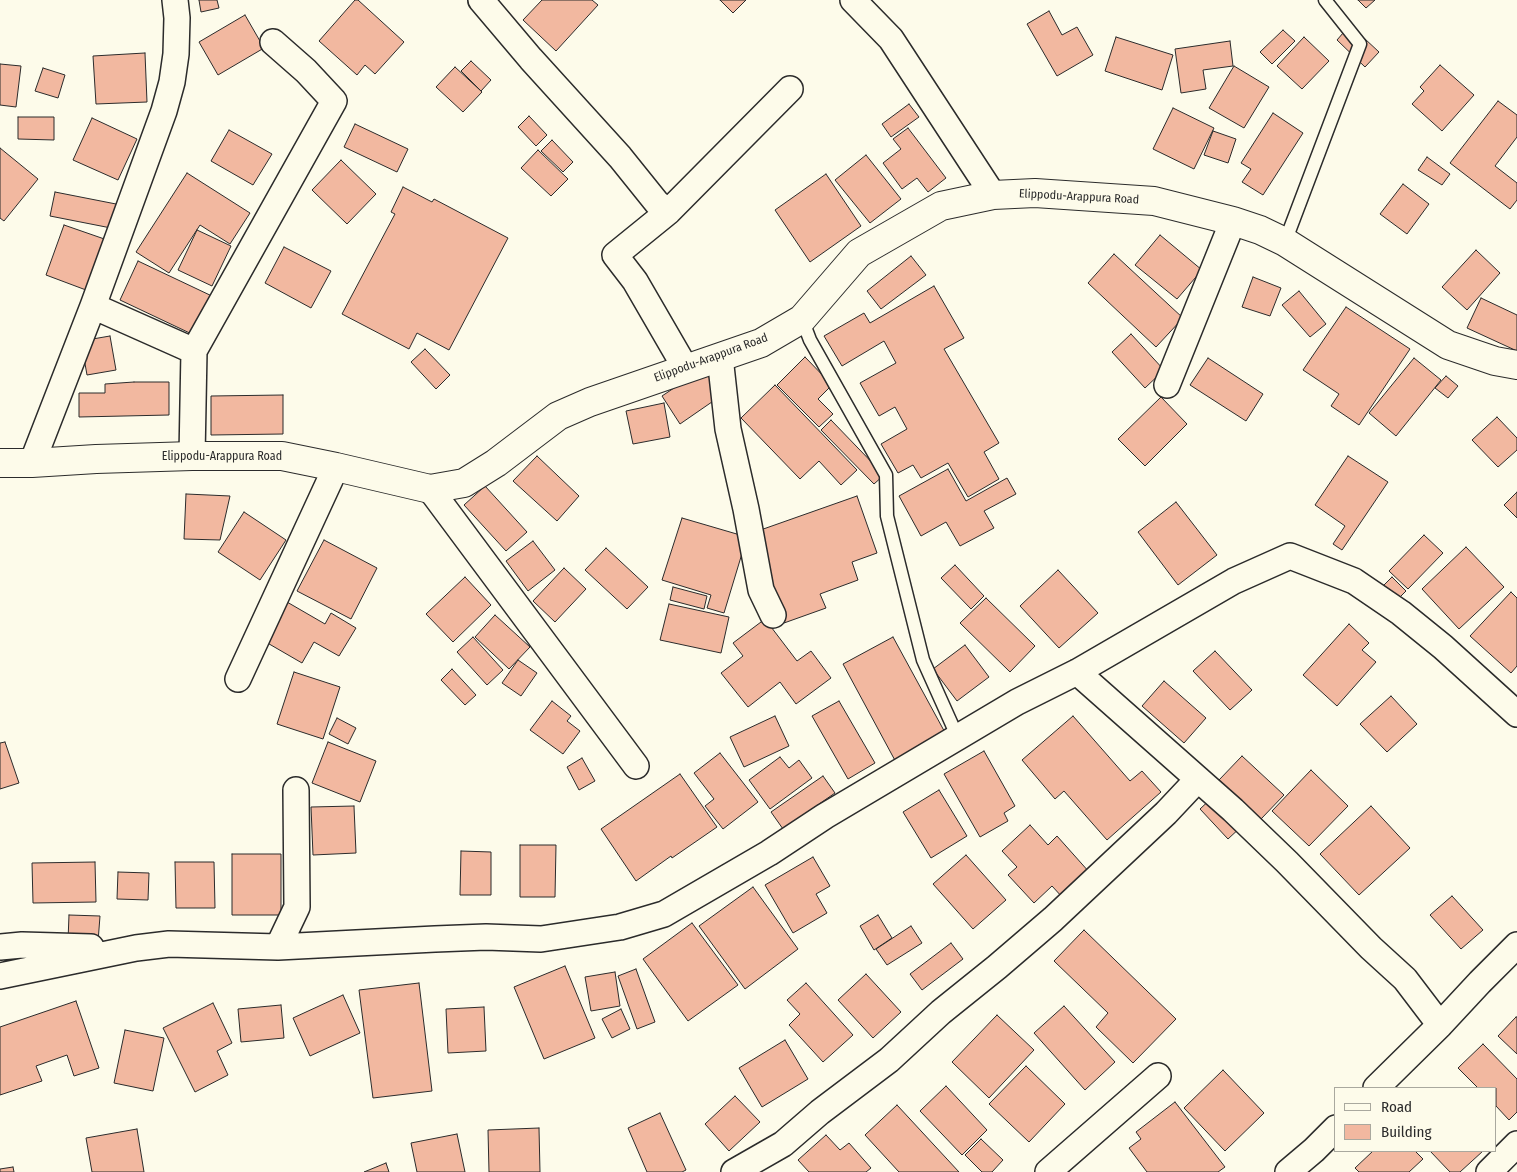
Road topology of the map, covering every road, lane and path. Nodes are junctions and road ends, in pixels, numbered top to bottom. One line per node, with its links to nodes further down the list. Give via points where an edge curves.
1 (175, 0): 11 (street, via 176,54 172,82)
2 (482, 0): 8 (street)
3 (853, 0): 7 (street, via 890,39)
4 (1325, 0): 10 (lane, via 1360,44)
5 (273, 42): 13 (street, via 334,101)
6 (790, 89): 8 (street)
7 (992, 195): 9 (street, Elippodu-Arappura Road, via 1036,193 1154,201); 12 (street, Elippodu-Arappura Road, via 941,206 859,254)
8 (668, 212): 16 (street, via 615,255 635,281)
9 (1233, 221): 10 (street, Elippodu-Arappura Road); 17 (street)
10 (1285, 242): 15 (street, Elippodu-Arappura Road, via 1448,345 1494,362)
11 (93, 306): 13 (street); 20 (street)
12 (802, 319): 14 (street, Elippodu-Arappura Road, via 761,343); 27 (lane, via 810,340 886,475 887,516 923,660)
13 (194, 351): 18 (street)
14 (720, 357): 16 (street, Elippodu-Arappura Road); 23 (street, via 728,429 761,590)
15 (1517, 365)
16 (686, 369): 22 (street, Elippodu-Arappura Road, via 558,416 496,464 464,483)
17 (1167, 385)
18 (192, 456): 20 (street, Elippodu-Arappura Road); 21 (street, Elippodu-Arappura Road, via 282,456)
19 (0, 463): 20 (street, Elippodu-Arappura Road)
20 (32, 464)
21 (336, 467): 22 (street, Elippodu-Arappura Road); 25 (street)
22 (430, 489): 28 (street)
23 (773, 615)
24 (1077, 672): 26 (street, via 1234,581 1290,556 1354,581 1401,613); 27 (street, via 1017,702); 29 (street)
25 (238, 679)
26 (1517, 714)
27 (958, 738): 33 (street, via 664,914 620,927 541,939 486,937)
28 (636, 766)
29 (1198, 779): 36 (street, via 1288,862 1405,979); 41 (street, via 1053,919 889,1060 783,1144)
30 (296, 790): 33 (street, via 297,907)
31 (1517, 945): 36 (street)
32 (0, 947): 34 (street)
33 (278, 947): 34 (street, via 169,944)
34 (136, 948): 35 (street)
35 (0, 976)
36 (1440, 1025): 38 (street)
37 (1158, 1076): 42 (street)
38 (1377, 1087)
39 (1334, 1130): 43 (street)
40 (1517, 1144): 44 (street)
41 (734, 1172)
42 (1048, 1172)
43 (1288, 1172)
44 (1489, 1172)

